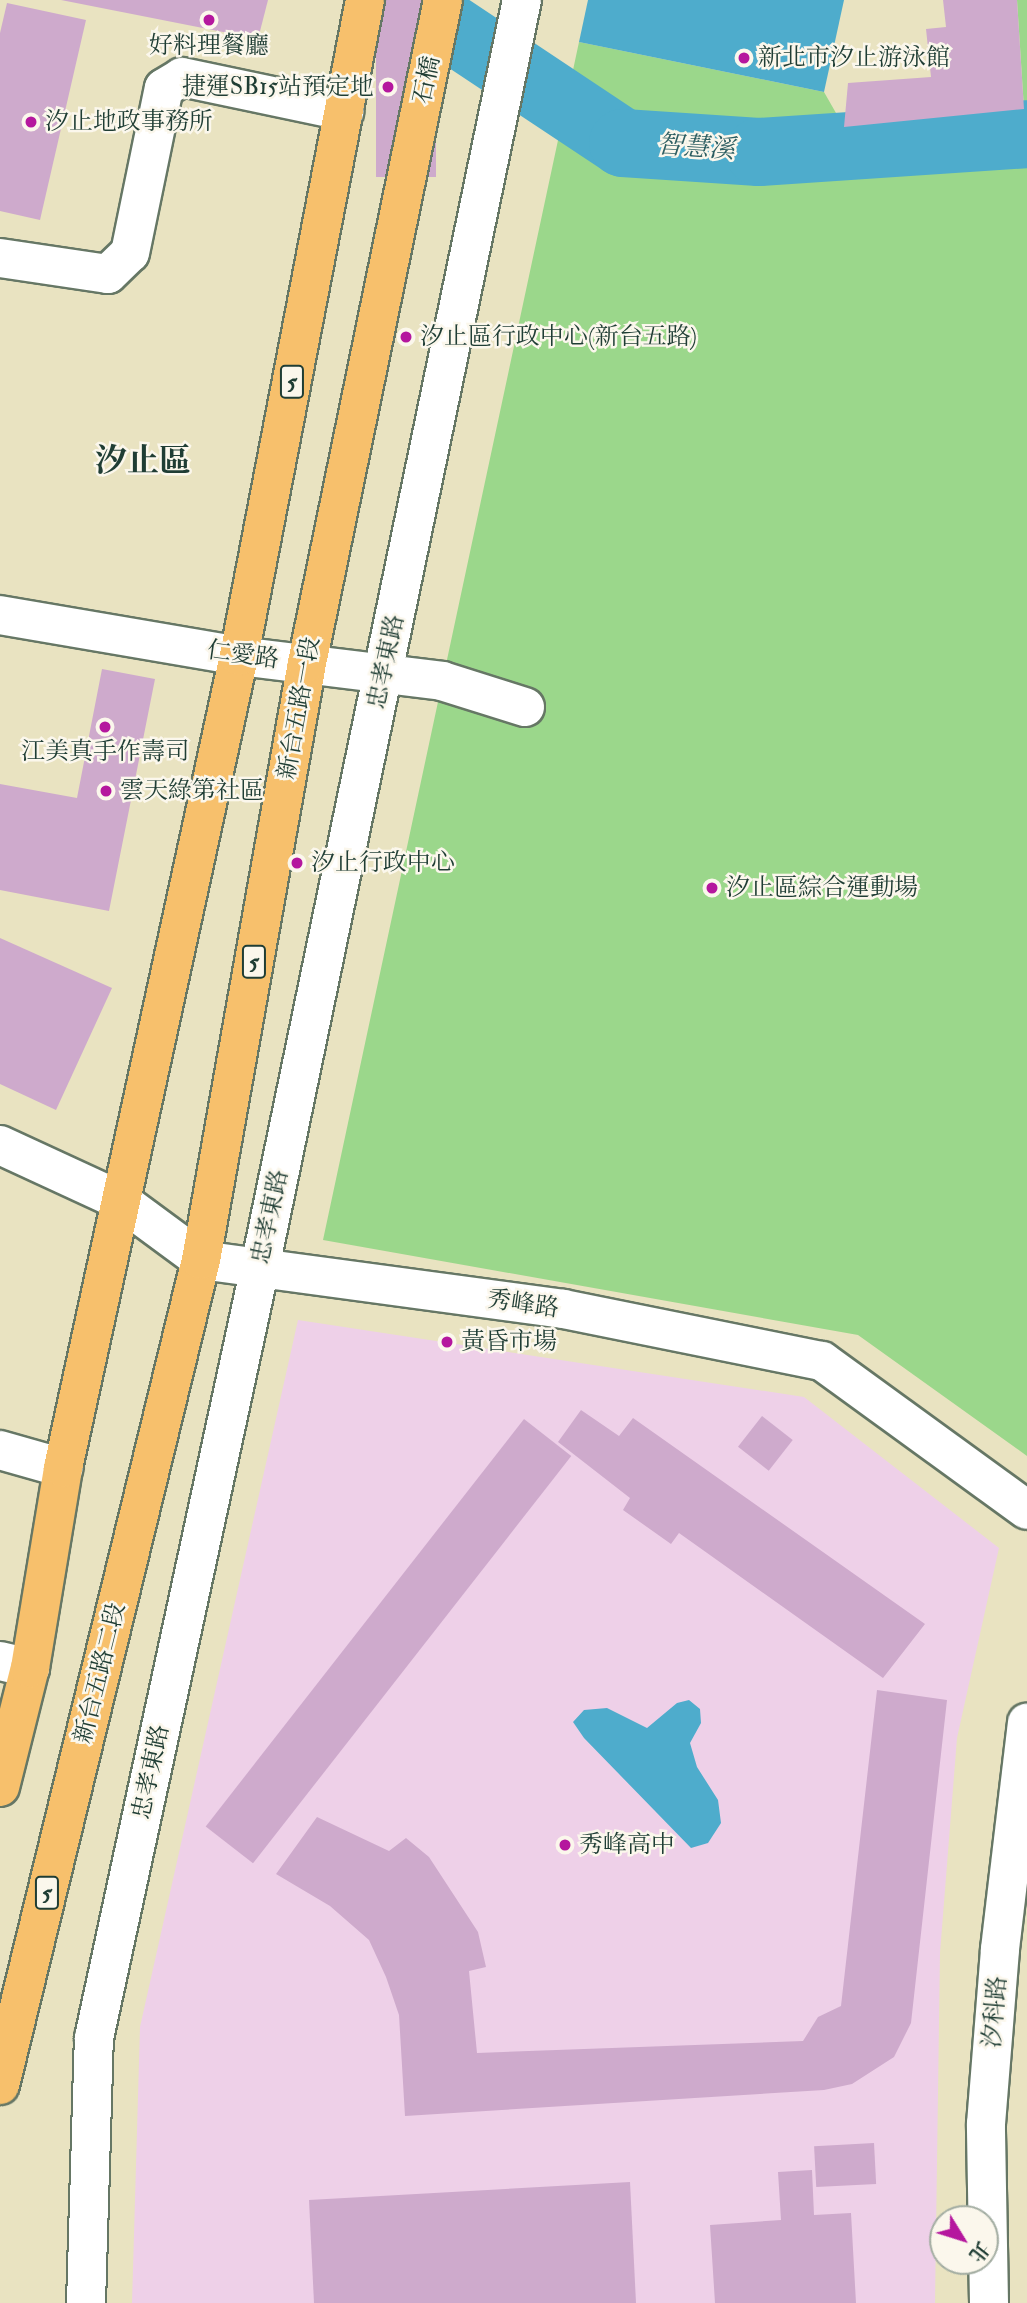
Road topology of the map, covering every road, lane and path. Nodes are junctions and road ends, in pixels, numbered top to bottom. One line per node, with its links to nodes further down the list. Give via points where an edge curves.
1 (365, 0): 4 (main road, 5)
2 (443, 0): 5 (main road, 石橋 / 5)
3 (522, 0): 10 (street, 忠孝東路)
4 (344, 110): 6 (street, via 182,77 164,88 130,253 108,274); 8 (main road, 5)
5 (411, 159): 9 (main road, 新台五路一段 / 5)
6 (0, 258)
7 (0, 615): 8 (street, 仁愛路)
8 (239, 656): 9 (street, 仁愛路); 13 (main road, 5)
9 (307, 663): 10 (street, 仁愛路); 14 (main road, 新台五路一段 / 5)
10 (384, 673): 11 (street, 仁愛路, via 442,681); 15 (street, 忠孝東路)
11 (525, 707)
12 (0, 1145): 13 (street, 秀峰路)
13 (121, 1201): 14 (street, 秀峰路); 17 (main road, 5)
14 (201, 1260): 15 (street, 秀峰路); 22 (main road, 新台五路二段 / 5)
15 (260, 1267): 18 (street, 秀峰路, via 564,1309 822,1361); 23 (street, 忠孝東路, via 94,2038)
16 (0, 1450): 17 (street)
17 (64, 1468): 19 (main road, 5)
18 (1027, 1510)
19 (15, 1665): 21 (main road, 5)
20 (1027, 1723): 24 (street, 汐科路, via 1000,1949 986,2124)
21 (0, 1787)
22 (0, 2085)
23 (86, 2303)
24 (989, 2303)

